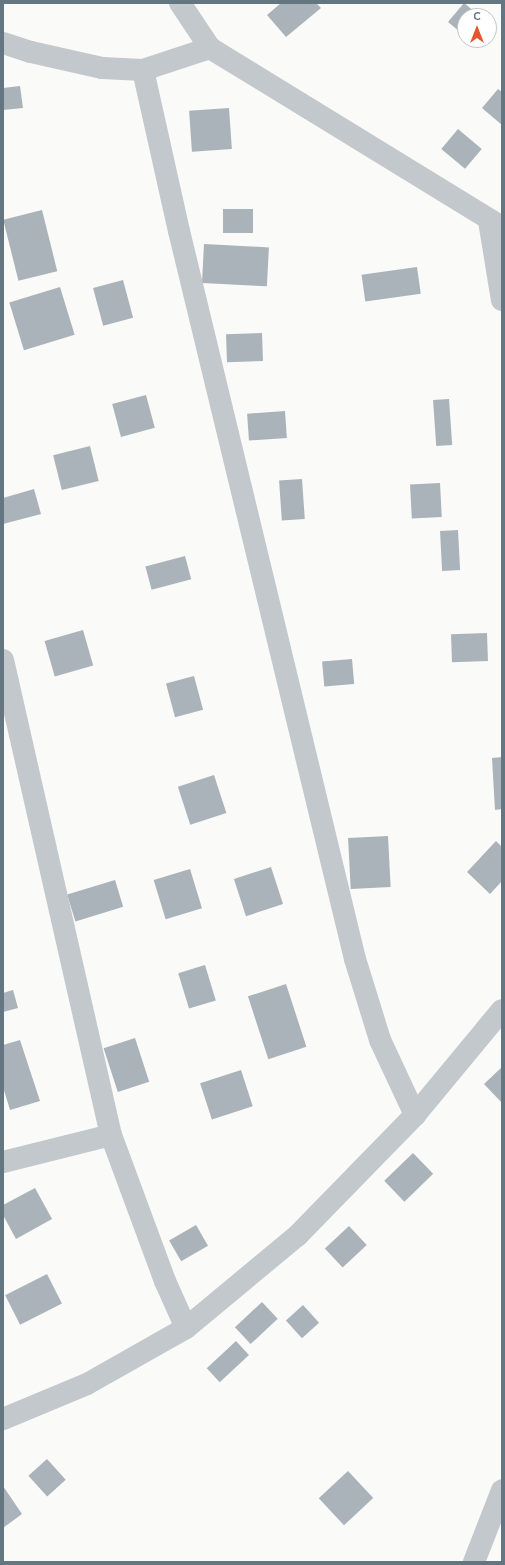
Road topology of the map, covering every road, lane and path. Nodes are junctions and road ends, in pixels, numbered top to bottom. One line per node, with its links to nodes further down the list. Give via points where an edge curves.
1 (180, 3): 3 (street)
2 (3, 43): 4 (street, via 102,68)
3 (210, 48): 4 (street); 5 (street)
4 (142, 70): 9 (street, via 355,959 380,1040)
5 (496, 224): 6 (street)
6 (502, 300)
7 (3, 660): 10 (street)
8 (502, 1010): 9 (street)
9 (415, 1115): 12 (street, via 298,1235)
10 (111, 1135): 11 (street); 12 (street, via 165,1281)
11 (3, 1162)
12 (186, 1328): 13 (street, via 87,1384)
13 (3, 1419)
14 (502, 1490): 15 (street)
15 (474, 1562)

